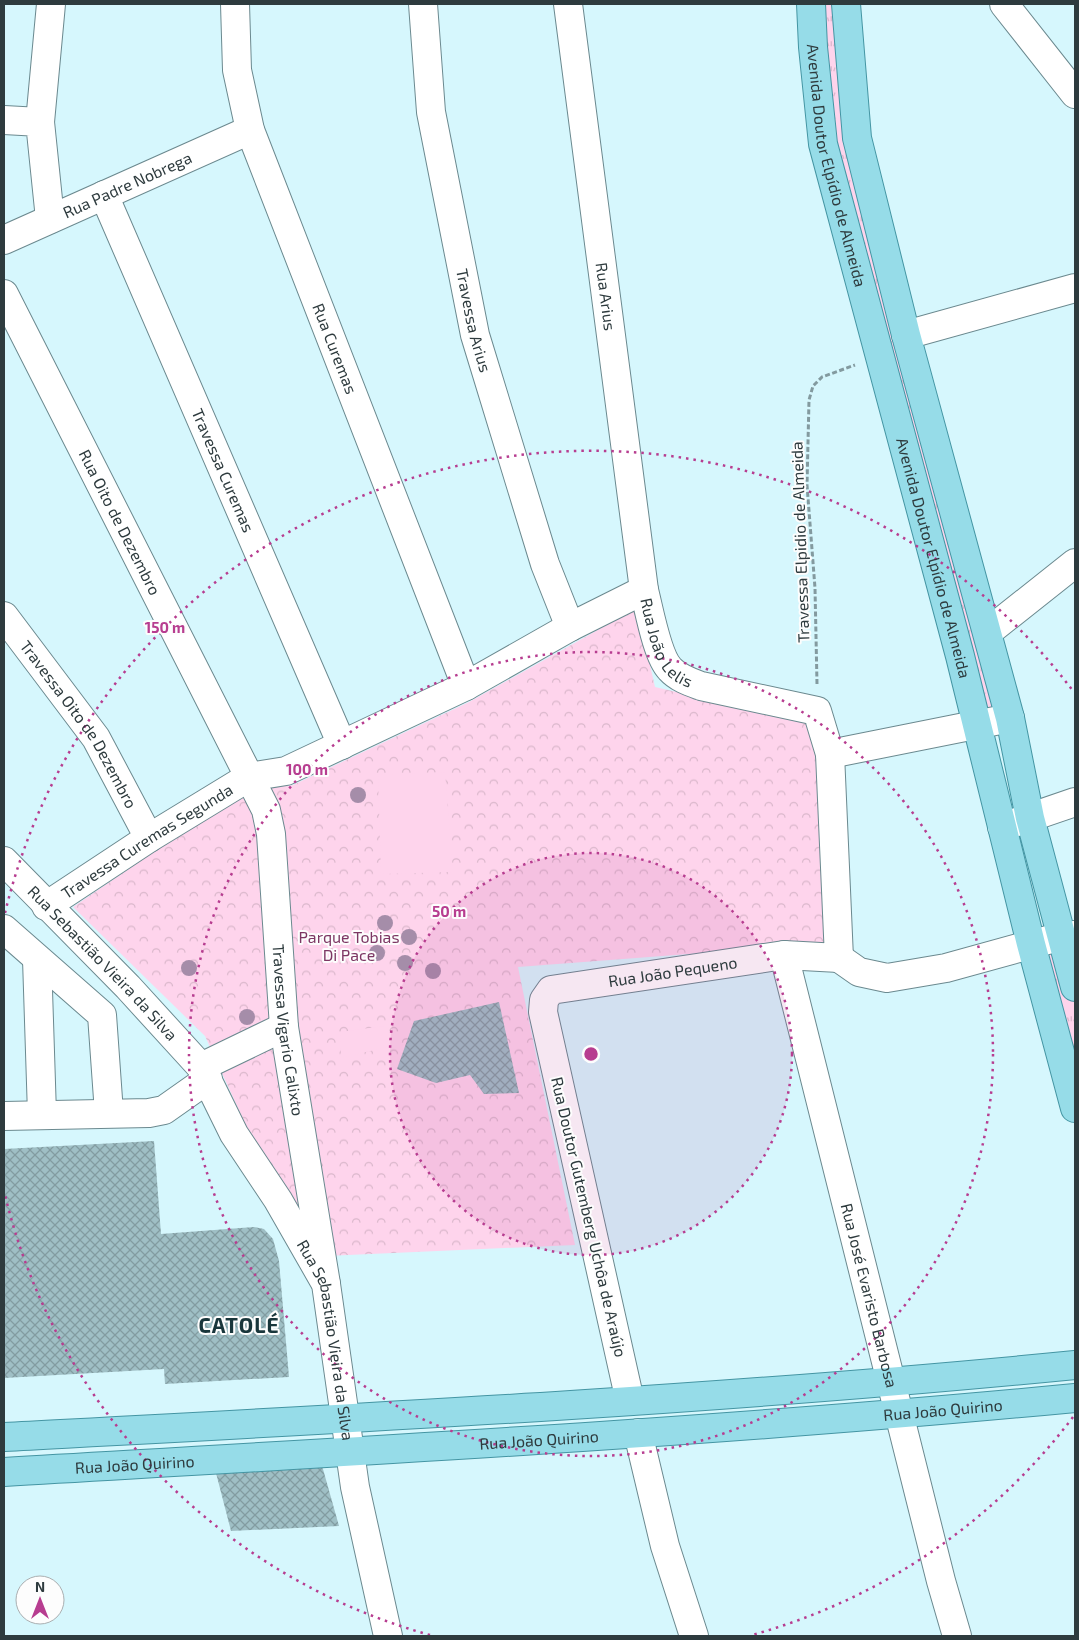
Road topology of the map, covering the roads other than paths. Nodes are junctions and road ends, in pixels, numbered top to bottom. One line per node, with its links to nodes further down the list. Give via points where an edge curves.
1 (52, 4): 10 (street)
2 (235, 4): 11 (street, Rua Curemas, via 237,70)
3 (423, 4): 21 (street, Travessa Arius, via 431,112 475,335 545,564)
4 (568, 4): 19 (street, Rua Arius)
5 (811, 4): 25 (main road, Avenida Doutor Elpídio de Almeida, via 823,144)
6 (846, 4): 17 (main road, Avenida Doutor Elpídio de Almeida, via 857,138)
7 (1004, 4): 8 (street)
8 (1075, 94)
9 (4, 120): 10 (street)
10 (40, 122): 13 (street)
11 (250, 130): 12 (street, Rua Padre Nobrega); 23 (street, Rua Curemas)
12 (104, 195): 13 (street, Rua Padre Nobrega); 26 (street, Travessa Curemas)
13 (50, 219): 14 (street, Rua Padre Nobrega)
14 (4, 240)
15 (1075, 288): 17 (street)
16 (4, 294): 28 (street, Rua Oito de Dezembro)
17 (906, 335): 22 (main road, Avenida Doutor Elpídio de Almeida)
18 (1075, 563): 22 (street)
19 (644, 590): 21 (street, Rua João Lelis); 27 (street, Rua João Lelis, via 658,645 669,668 700,686 817,711)
20 (4, 616): 32 (street, Travessa Oito de Dezembro, via 96,738)
21 (570, 627): 23 (street, Rua João Lelis)
22 (988, 632): 24 (main road, Avenida Doutor Elpídio de Almeida)
23 (466, 686): 26 (street, Rua João Lelis)
24 (1010, 718): 25 (street); 30 (main road, Avenida Doutor Elpídio de Almeida)
25 (977, 724): 27 (street); 31 (main road, Avenida Doutor Elpídio de Almeida)
26 (342, 745): 28 (street, Rua João Lelis, via 286,771)
27 (830, 754): 39 (street)
28 (249, 777): 32 (street, Travessa Curemas Segunda); 42 (street, Travessa Vigario Calixto, via 266,810 270,834)
29 (1075, 802): 30 (street)
30 (1030, 818): 31 (street); 36 (main road, Avenida Doutor Elpídio de Almeida)
31 (1002, 827): 37 (main road, Avenida Doutor Elpídio de Almeida)
32 (149, 838): 34 (street, Travessa Curemas Segunda)
33 (4, 861): 34 (street, Rua Sebastião Vieira da Silva)
34 (46, 906): 44 (street, Rua Sebastião Vieira da Silva, via 128,987)
35 (4, 929): 40 (street)
36 (1068, 936): 37 (street); 41 (main road, Avenida Doutor Elpídio de Almeida)
37 (1031, 944): 39 (street, via 946,968 886,978 858,972); 45 (main road, Avenida Doutor Elpídio de Almeida)
38 (784, 955): 39 (street, Rua João Pequeno); 43 (street, Rua João Pequeno, via 550,990 544,1000 543,1012); 51 (street, Rua José Evaristo Barbosa)
39 (839, 958)
40 (37, 959): 46 (street); 47 (street, via 102,1015)
41 (1075, 987)
42 (284, 1027): 44 (street); 49 (street, Travessa Vigario Calixto)
43 (547, 1032): 53 (street, Rua Doutor Gutemberg Uchôa de Araújo)
44 (204, 1073): 47 (street, via 164,1110); 49 (street, Rua Sebastião Vieira da Silva, via 234,1134 278,1200)
45 (1075, 1108)
46 (42, 1114): 47 (street); 48 (street)
47 (109, 1114)
48 (4, 1116)
49 (326, 1284): 55 (street, Rua Sebastião Vieira da Silva)
50 (1075, 1365): 51 (main road, Rua João Quirino)
51 (892, 1383): 53 (main road, Rua João Quirino); 54 (street, Rua José Evaristo Barbosa)
52 (1075, 1398): 54 (main road, Rua João Quirino)
53 (630, 1401): 55 (main road, Rua João Quirino)
54 (900, 1415): 56 (main road, Rua João Quirino); 62 (street, Rua José Evaristo Barbosa)
55 (345, 1419): 57 (main road, Rua João Quirino); 58 (street, Rua Sebastião Vieira da Silva)
56 (638, 1433): 58 (main road, Rua João Quirino); 61 (street, via 665,1546)
57 (4, 1437)
58 (350, 1452): 59 (main road, Rua João Quirino); 60 (street, Rua Sebastião Vieira da Silva)
59 (4, 1472)
60 (388, 1636)
61 (694, 1636)
62 (957, 1636)

